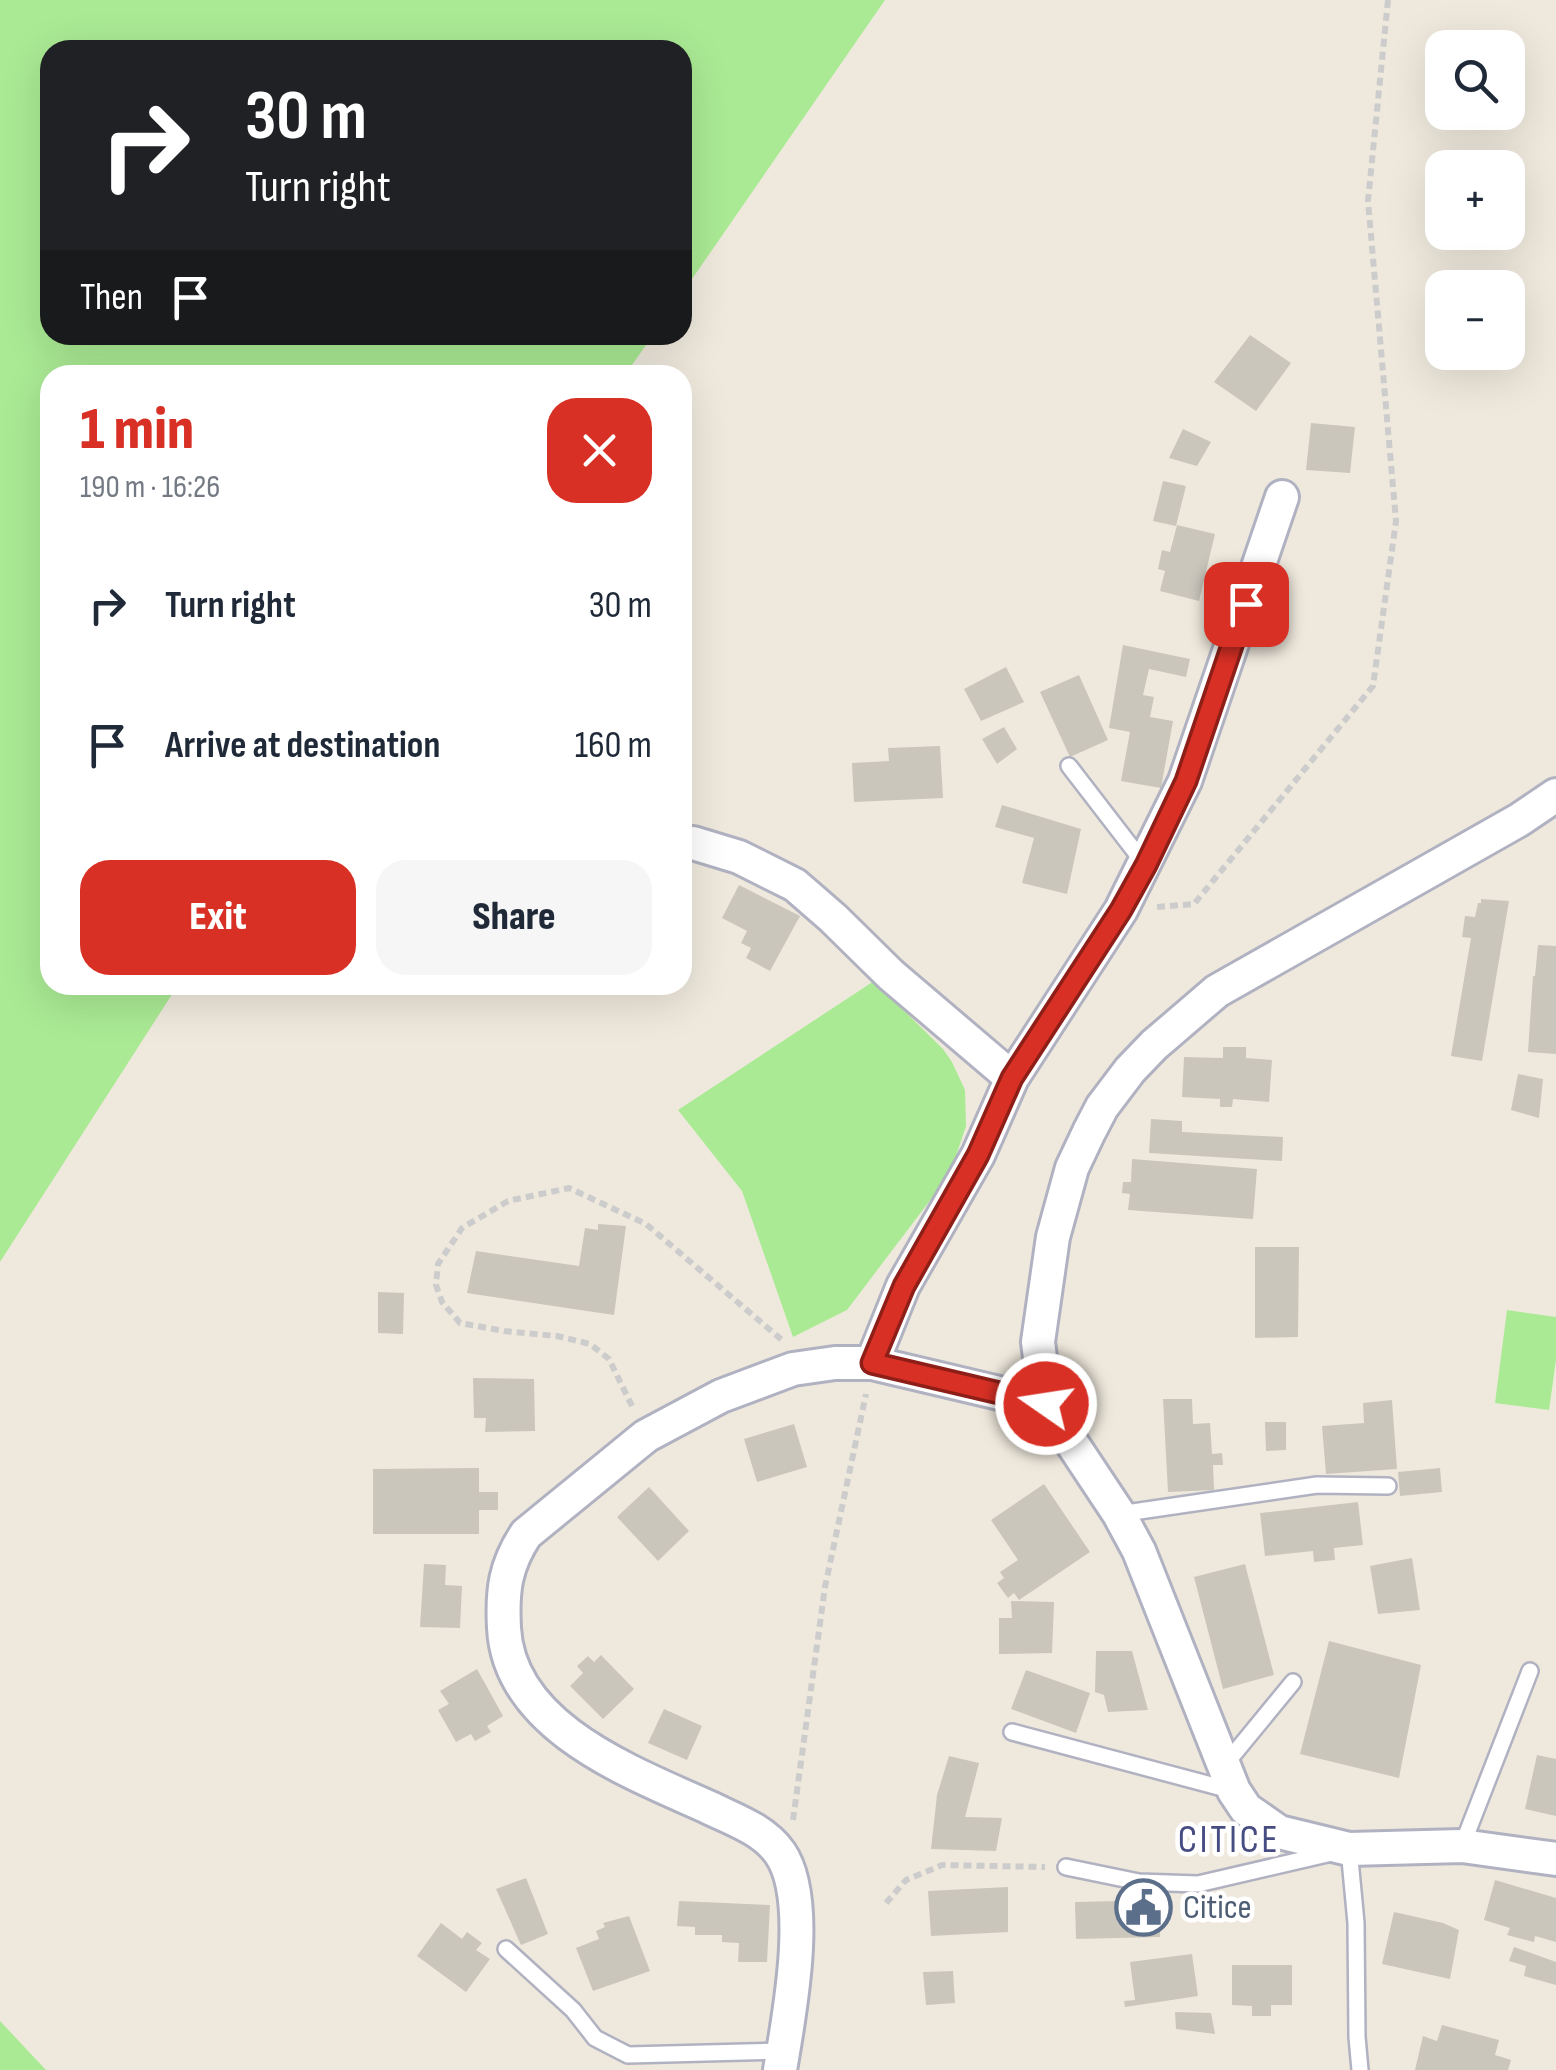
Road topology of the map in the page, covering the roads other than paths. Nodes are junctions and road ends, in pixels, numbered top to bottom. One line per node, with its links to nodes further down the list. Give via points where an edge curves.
1 (1282, 497): 5 (street, via 1186,781)
2 (1069, 766): 5 (lane)
3 (1556, 795): 8 (street, via 1218,991 1130,1070 1088,1132 1053,1237 1038,1342)
4 (693, 843): 6 (street, via 795,885)
5 (1146, 865): 6 (street)
6 (1012, 1078): 7 (street, via 978,1155 904,1286)
7 (872, 1363): 8 (street); 20 (street, via 793,1369 721,1396 646,1436 526,1534 506,1576 504,1646 541,1712 622,1767 753,1828 778,1850 796,1902)
8 (1046, 1404): 10 (street)
9 (1388, 1486): 10 (lane, via 1317,1485)
10 (1118, 1514): 14 (street, via 1139,1551)
11 (1530, 1672): 15 (lane)
12 (1293, 1682): 14 (lane)
13 (1012, 1732): 14 (lane)
14 (1229, 1778): 16 (street, via 1246,1809 1280,1832)
15 (1462, 1846): 16 (street); 17 (street)
16 (1349, 1848): 18 (lane, via 1198,1884 1139,1882); 21 (lane)
17 (1556, 1859)
18 (1066, 1867)
19 (506, 1948): 20 (lane, via 595,2038 628,2055)
20 (782, 2060)
21 (1360, 2070)

